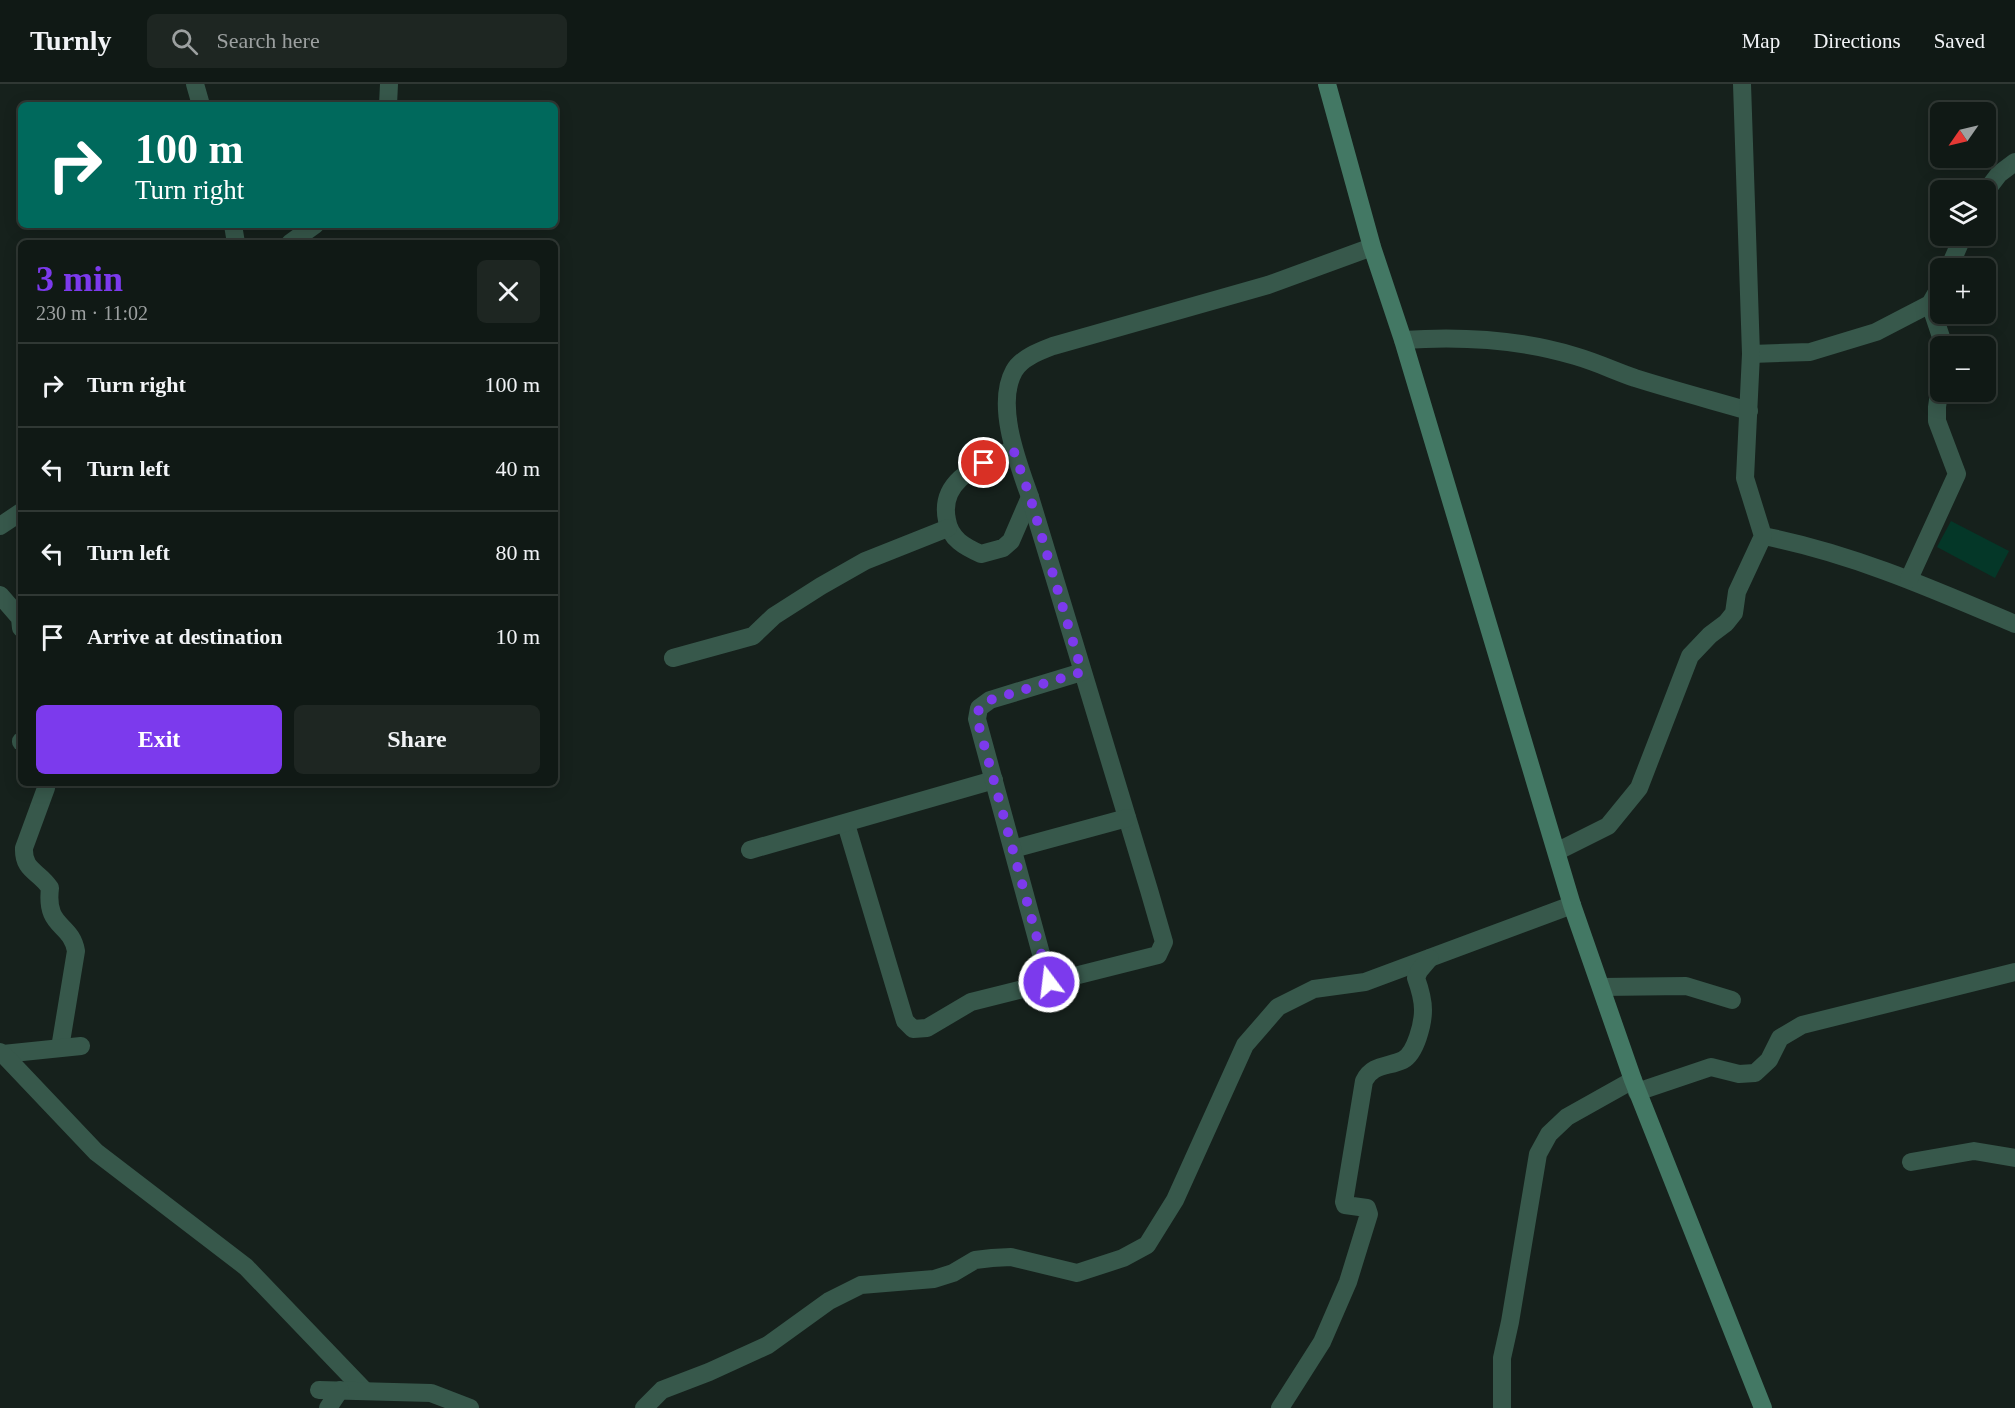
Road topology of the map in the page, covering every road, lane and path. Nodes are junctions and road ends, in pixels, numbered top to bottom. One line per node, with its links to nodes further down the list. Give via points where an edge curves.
1 (195, 84): 5 (street)
2 (389, 84): 6 (street)
3 (1327, 84): 11 (street)
4 (1742, 84): 14 (street)
5 (200, 102)
6 (388, 102)
7 (2015, 162): 8 (street)
8 (1994, 180)
9 (311, 228): 10 (street)
10 (294, 240)
11 (1372, 247): 13 (street); 17 (street, via 1268,285 1053,345 1031,356 1015,369 1007,391)
12 (1930, 304): 14 (street, via 1876,332 1810,352)
13 (1403, 340): 16 (street, via 1489,339 1531,346); 35 (street)
14 (1750, 354): 16 (street)
15 (1938, 402): 23 (street, via 1937,421 1957,474)
16 (1749, 411): 22 (street, via 1745,478)
17 (1013, 449): 18 (street); 21 (street, via 960,477 948,492 944,507)
18 (1030, 497): 21 (street, via 1011,541 1003,548 981,554 962,545); 28 (street)
19 (18, 514): 20 (street)
20 (0, 526)
21 (948, 528): 27 (street, via 865,561 774,616 753,636)
22 (1763, 536): 23 (street, via 1795,542); 35 (street, via 1741,583 1734,613 1690,656 1639,788 1608,826)
23 (1909, 579): 26 (street)
24 (0, 595): 25 (street)
25 (18, 615)
26 (2015, 624)
27 (673, 658)
28 (1082, 672): 29 (street, via 990,700 979,708 977,719); 31 (street)
29 (994, 780): 32 (street); 33 (street)
30 (46, 786): 43 (street, via 24,857 26,865 50,888 49,910 74,941 76,951)
31 (1127, 818): 33 (street); 39 (street, via 1164,942 1158,955)
32 (846, 824): 34 (street); 39 (street, via 905,1021 913,1029 927,1028 970,1002)
33 (1013, 849): 39 (street)
34 (750, 850)
35 (1557, 850): 36 (street)
36 (1572, 905): 37 (street); 40 (street)
37 (1432, 957): 53 (street, via 1365,982 1314,989 1278,1007 1245,1045 1175,1200 1146,1245 1077,1274 1011,1257 992,1258 975,1260 934,1279 861,1286 829,1301 768,1345 662,1390); 54 (street, via 1416,978 1424,1012 1409,1055 1374,1069 1364,1081 1344,1202 1367,1208 1369,1214 1348,1282 1322,1342)
38 (2015, 972): 45 (street, via 1802,1025 1780,1038 1769,1060 1755,1073 1739,1074 1711,1067)
39 (1049, 982)
40 (1601, 987): 41 (street, via 1686,986); 45 (street)
41 (1732, 1000)
42 (81, 1046): 43 (street)
43 (60, 1048): 44 (street)
44 (1, 1053): 50 (street, via 96,1152 246,1267)
45 (1635, 1086): 55 (street, via 1567,1117 1549,1134 1538,1154 1502,1358); 56 (street)
46 (2015, 1158): 47 (street, via 1974,1152)
47 (1911, 1162)
48 (319, 1390): 49 (street)
49 (340, 1390): 50 (street); 51 (street)
50 (365, 1391): 52 (street, via 431,1393)
51 (328, 1408)
52 (470, 1408)
53 (644, 1408)
54 (1280, 1408)
55 (1502, 1408)
56 (1763, 1408)

